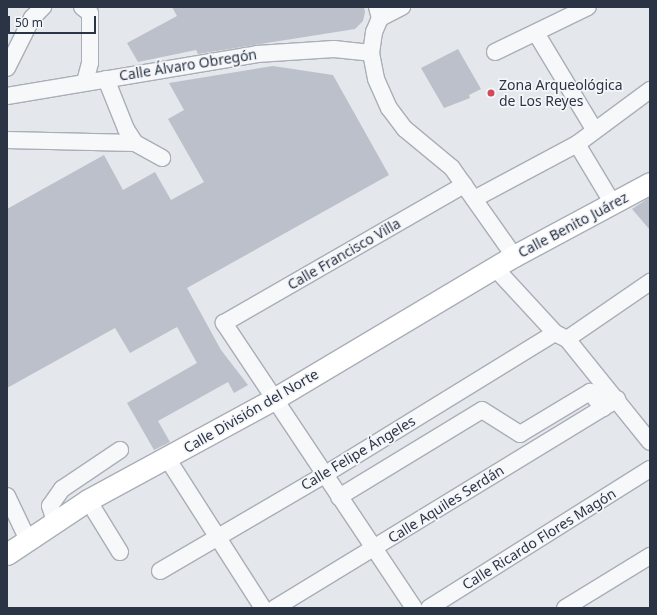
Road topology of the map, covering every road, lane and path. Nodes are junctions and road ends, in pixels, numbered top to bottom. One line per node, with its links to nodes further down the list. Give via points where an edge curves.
1 (43, 7): 9 (street, via 32,18)
2 (82, 7): 11 (street, via 90,13 90,63)
3 (402, 7): 5 (street)
4 (588, 7): 6 (street)
5 (378, 13): 8 (street)
6 (536, 33): 7 (street); 14 (street)
7 (495, 52)
8 (371, 53): 10 (street, Calle Álvaro Obregón, via 334,49 257,54); 20 (street, via 376,80 388,108 404,129 452,168)
9 (7, 68)
10 (106, 79): 11 (street, Calle Álvaro Obregón); 16 (street, via 126,129)
11 (85, 82): 13 (street, Calle Álvaro Obregón)
12 (650, 90): 14 (street)
13 (7, 96)
14 (594, 129): 17 (street)
15 (7, 140): 16 (street)
16 (135, 143): 18 (street)
17 (577, 144): 21 (street); 22 (street)
18 (162, 158)
19 (650, 184): 22 (main road, Calle Benito Juárez)
20 (464, 185): 21 (street); 27 (street, Calle Francisco Villa, via 224,323)
21 (474, 199): 23 (street)
22 (613, 204): 23 (main road, Calle Benito Juárez)
23 (514, 256): 24 (main road, Calle Benito Juárez)
24 (496, 269): 26 (street); 27 (main road, Calle División del Norte)
25 (650, 282): 26 (street, Calle Felipe Ángeles)
26 (561, 336): 28 (street); 34 (street, Calle Felipe Ángeles)
27 (274, 399): 32 (main road, Calle División del Norte); 34 (street)
28 (617, 399): 29 (street, Calle Aquiles Serdán); 30 (street)
29 (603, 408): 36 (street, via 590,392 520,434 482,410); 42 (street, Calle Aquiles Serdán)
30 (650, 442)
31 (120, 450): 39 (street, via 62,489 50,506)
32 (167, 458): 37 (main road, Calle División del Norte); 40 (street)
33 (650, 469): 50 (street, Calle Ricardo Flores Magón)
34 (324, 475): 36 (street); 40 (street, Calle Felipe Ángeles)
35 (7, 496): 38 (street)
36 (339, 497): 42 (street)
37 (88, 500): 39 (main road, Calle División del Norte); 43 (street)
38 (11, 515): 41 (street)
39 (55, 522): 41 (main road, Calle División del Norte)
40 (217, 538): 46 (street, Calle Felipe Ángeles); 47 (street)
41 (28, 540): 44 (main road, Calle División del Norte)
42 (374, 549): 48 (street, Calle Aquiles Serdán); 49 (street)
43 (120, 552)
44 (7, 554)
45 (650, 556): 51 (street)
46 (160, 571)
47 (263, 608)
48 (275, 608)
49 (414, 608)
50 (429, 608)
51 (565, 608)

